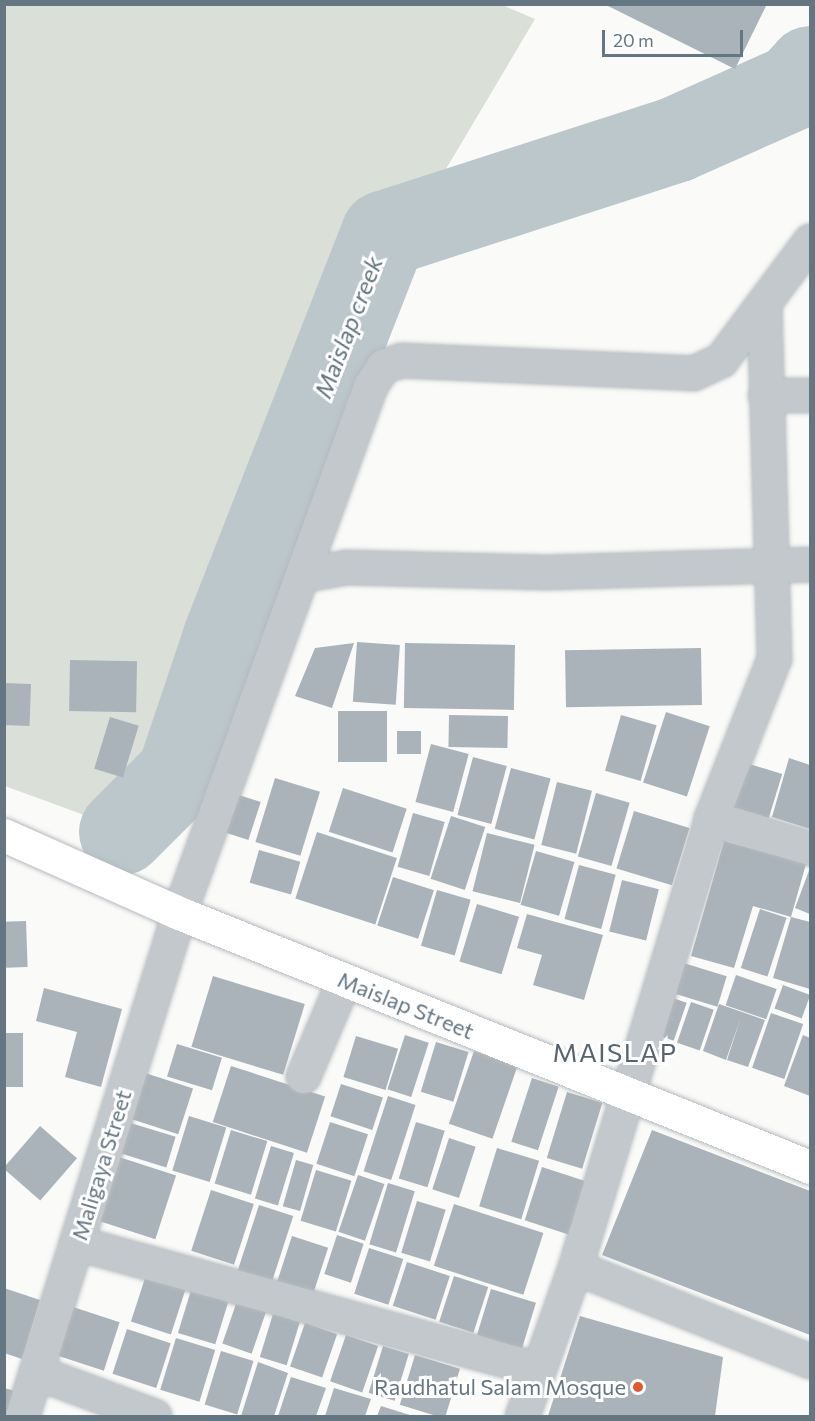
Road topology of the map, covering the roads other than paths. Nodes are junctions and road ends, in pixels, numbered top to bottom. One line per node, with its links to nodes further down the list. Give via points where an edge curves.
1 (810, 241): 2 (street)
2 (764, 308): 4 (street); 7 (street, Maligaya Street, via 721,360 693,374 401,360 382,366 370,386)
3 (810, 394): 4 (street)
4 (765, 395): 5 (street)
5 (774, 564): 6 (street); 7 (street, via 546,572 346,567); 8 (street, via 774,658)
6 (810, 564)
7 (306, 574): 11 (street, Maligaya Street)
8 (711, 818): 10 (street); 14 (street)
9 (4, 835): 11 (main road, Maislap Street)
10 (810, 848)
11 (179, 914): 12 (main road, Maislap Street); 16 (street, Maligaya Street)
12 (344, 980): 13 (street); 14 (main road, Maislap Street)
13 (303, 1076)
14 (628, 1093): 15 (main road, Maislap Street); 17 (street)
15 (810, 1167)
16 (77, 1243): 19 (street); 20 (street, Maligaya Street)
17 (575, 1267): 18 (street); 19 (street)
18 (810, 1361)
19 (537, 1369): 23 (street)
20 (36, 1372): 21 (street, Maligaya Street); 22 (street)
21 (22, 1416)
22 (154, 1416)
23 (522, 1416)

